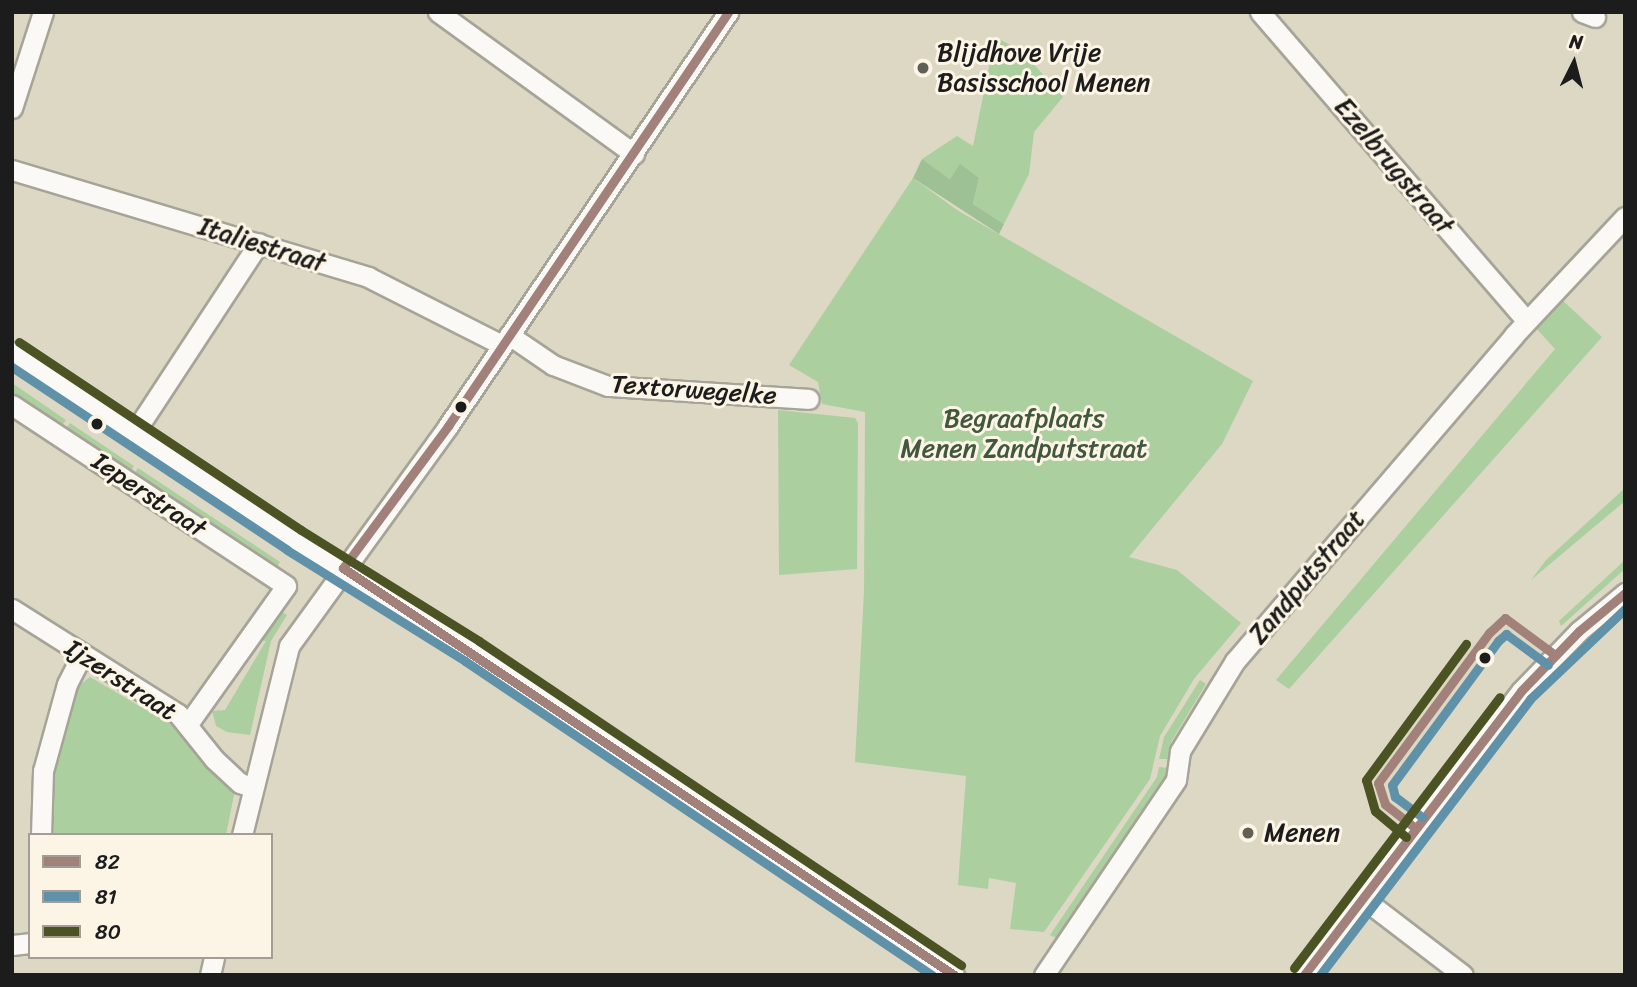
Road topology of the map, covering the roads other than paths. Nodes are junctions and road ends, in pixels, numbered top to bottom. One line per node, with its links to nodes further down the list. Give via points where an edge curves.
1 (43, 12): 5 (street)
2 (438, 12): 6 (street)
3 (727, 12): 6 (street)
4 (1260, 12): 10 (street, Ezelbrugstraat)
5 (12, 108)
6 (634, 154): 11 (street)
7 (12, 170): 9 (street, Italiestraat)
8 (1625, 217): 10 (street, Zandputstraat)
9 (259, 243): 11 (street, Italiestraat, via 368,277); 15 (street)
10 (1527, 321): 26 (street, Zandputstraat, via 1235,661 1180,751 1176,780)
11 (505, 340): 13 (street, Textorwegelke, via 608,386); 16 (street, via 382,521)
12 (12, 352): 15 (street, Ieperstraat)
13 (809, 399)
14 (12, 405): 20 (street, Ieperstraat, via 286,586)
15 (134, 433): 16 (street, Ieperstraat)
16 (343, 568): 21 (street, via 289,646); 25 (street, Ieperstraat)
17 (1625, 593): 24 (street, via 1579,631 1521,691)
18 (12, 609): 19 (street, Ijzerstraat)
19 (82, 655): 20 (street, Ijzerstraat, via 98,661); 22 (street, via 67,684 43,771)
20 (188, 724): 21 (street, Ijzerstraat, via 215,759 240,783)
21 (251, 787): 23 (street)
22 (41, 833)
23 (242, 833)
24 (1361, 897): 27 (street); 28 (street)
25 (954, 975)
26 (1044, 975)
27 (1304, 975)
28 (1463, 975)

